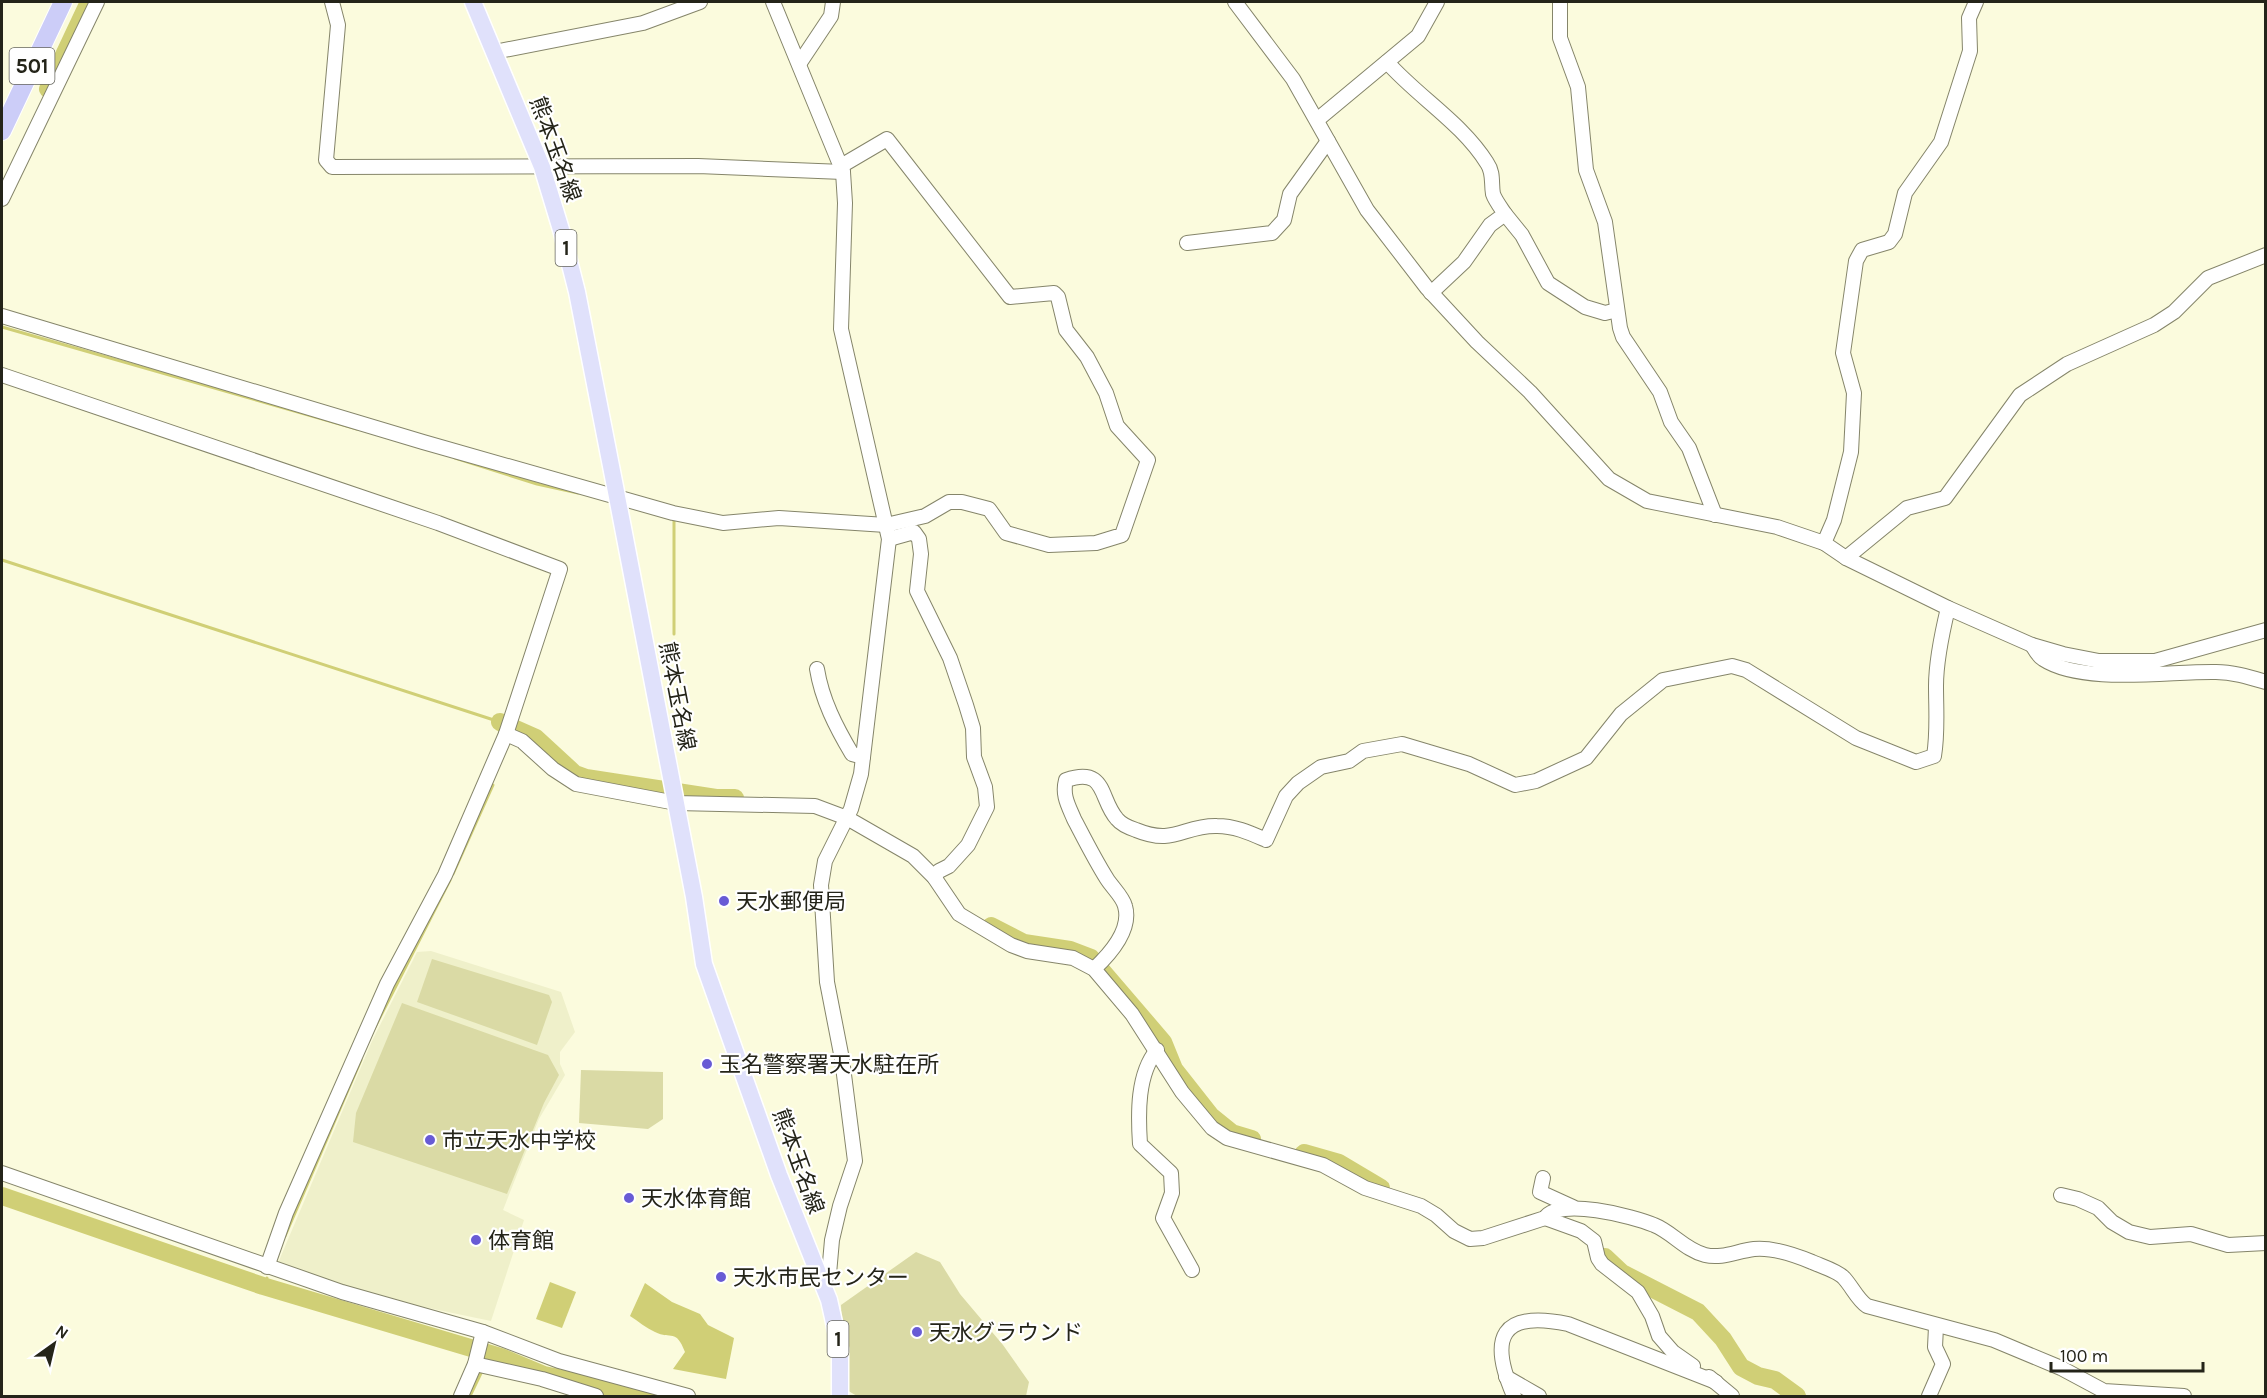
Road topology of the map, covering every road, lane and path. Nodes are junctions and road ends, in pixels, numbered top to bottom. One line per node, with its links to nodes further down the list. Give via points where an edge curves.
1 (63, 2): 16 (highway, 501)
2 (97, 2): 20 (street)
3 (332, 2): 18 (street, via 338,25 326,160 332,167)
4 (473, 2): 12 (main road, 熊本玉名線 / 1)
5 (700, 2): 12 (street, via 643,23)
6 (773, 2): 14 (street)
7 (833, 2): 14 (street, via 831,16)
8 (1235, 2): 15 (street, via 1293,79)
9 (1437, 2): 13 (street, via 1418,36)
10 (1560, 2): 25 (street, via 1560,38 1578,87 1586,170 1605,222)
11 (1976, 2): 31 (street, via 1969,18 1970,51 1941,142 1905,193 1895,234 1889,242 1862,250 1856,261 1843,353 1854,393 1851,452 1834,520)
12 (494, 52): 18 (main road, 熊本玉名線 / 1)
13 (1387, 62): 15 (street); 21 (street, via 1455,125 1488,164 1494,182 1493,195)
14 (799, 64): 19 (street)
15 (1317, 120): 17 (street)
16 (2, 131)
17 (1328, 141): 22 (street, via 1290,194 1284,220 1272,233); 24 (street, via 1367,210)
18 (542, 167): 19 (street); 28 (main road, 熊本玉名線 / 1, via 577,292)
19 (842, 169): 30 (street, via 845,203 841,329); 30 (street, via 887,139 1010,297 1054,293 1066,330 1087,357 1106,393 1117,426 1148,460 1122,535 1096,543 1049,544 1018,538 1006,533 989,509 962,502 949,502)
20 (2, 199)
21 (1505, 214): 24 (street, via 1490,225 1464,262); 25 (street, via 1522,235 1548,283 1585,307 1605,313)
22 (1187, 243)
23 (2265, 255): 32 (street, via 2208,278 2174,312 2154,325 2067,364 2020,395 1945,498 1907,508)
24 (1431, 293): 29 (street, via 1609,478 1647,501)
25 (1617, 310): 29 (street, via 1623,337 1689,448)
26 (2, 316): 28 (street)
27 (2, 375): 38 (street, via 438,523 560,569)
28 (619, 508): 30 (street, via 723,523 779,518); 40 (main road, 熊本玉名線 / 1)
29 (1715, 515): 31 (street, via 1777,527)
30 (888, 532): 39 (street); 42 (street, via 914,532 919,539 917,591 953,667 973,728 974,757 985,787 987,807 968,845)
31 (1824, 543): 32 (street)
32 (1846, 558): 33 (street)
33 (1948, 608): 35 (street); 43 (street, via 1940,641 1934,756 1916,762 1856,738 1746,670 1732,666 1663,680 1621,714 1586,758 1536,781 1515,785 1469,764 1402,744 1363,751 1349,761 1321,767 1298,783 1287,796 1266,840 1215,825 1156,838 1117,820 1105,791 1093,780 1080,776 1066,780 1066,802 1125,906 1120,938)
34 (2265, 630): 35 (street, via 2175,656 2139,662 2099,661)
35 (2032, 645): 37 (street, via 2040,658 2052,664 2085,671 2119,676 2218,672)
36 (817, 669): 39 (street, via 833,720 852,754)
37 (2265, 682)
38 (508, 727): 40 (street, via 553,769 576,784); 51 (street, via 445,875 387,984 286,1213)
39 (862, 757): 41 (street)
40 (675, 799): 41 (street, via 815,806); 53 (main road, 熊本玉名線 / 1, via 704,964)
41 (849, 814): 42 (street, via 913,856); 53 (street, via 825,861 821,885 827,982 855,1161 832,1240 829,1274)
42 (935, 876): 43 (street, via 959,914 1011,945 1073,958)
43 (1095, 968): 44 (street)
44 (1157, 1050): 49 (street, via 1182,1092 1212,1128 1235,1142 1323,1165 1365,1188 1421,1206 1470,1239); 52 (street, via 1141,1090 1140,1144 1171,1173 1172,1193 1163,1218)
45 (2, 1173): 51 (street)
46 (1543, 1178): 48 (street, via 1540,1192)
47 (2061, 1195): 50 (street, via 2098,1208 2129,1232 2150,1237 2191,1234 2228,1245)
48 (1580, 1210): 49 (street, via 1557,1209); 54 (street, via 1602,1211 1654,1225 1705,1255 1755,1249 1783,1252 1843,1276 1867,1306)
49 (1545, 1218): 58 (street, via 1581,1231 1594,1241 1602,1264 1638,1292 1659,1336 1673,1352)
50 (2265, 1242)
51 (267, 1267): 55 (street)
52 (1192, 1270)
53 (821, 1284): 63 (main road, 熊本玉名線 / 1, via 836,1323)
54 (1936, 1327): 59 (street, via 1994,1340 2061,1368); 67 (street, via 1935,1347 1943,1364)
55 (482, 1337): 56 (street); 62 (street)
56 (476, 1362): 60 (street); 61 (street)
57 (1506, 1377): 58 (street, via 1501,1363 1506,1334 1525,1320 1546,1319 1568,1323); 64 (street); 65 (street)
58 (1716, 1382): 66 (street)
59 (2102, 1394): 68 (street)
60 (461, 1396)
61 (596, 1396)
62 (688, 1396)
63 (840, 1396)
64 (1514, 1396)
65 (1539, 1396)
66 (1732, 1396)
67 (1929, 1396)
68 (2184, 1396)

